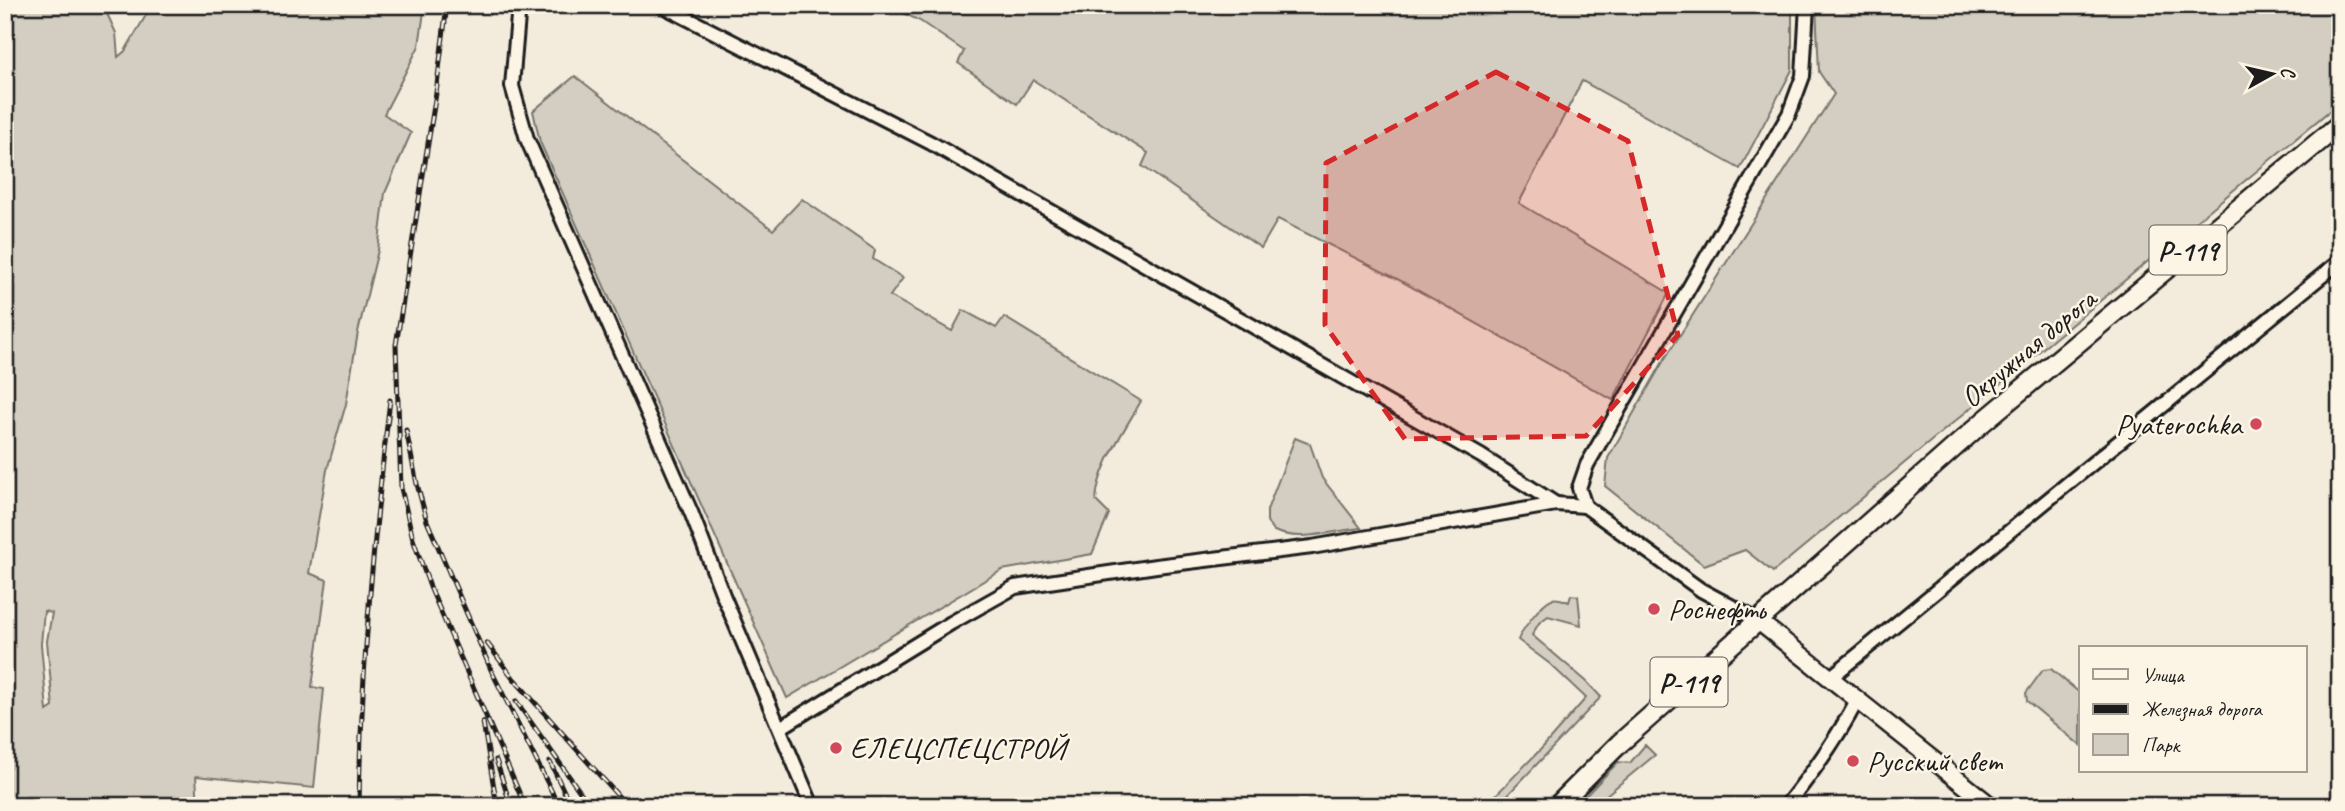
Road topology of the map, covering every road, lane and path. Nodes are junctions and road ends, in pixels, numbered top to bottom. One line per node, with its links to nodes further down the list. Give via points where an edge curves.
1 (519, 5): 11 (street, via 512,86 527,139 691,512)
2 (661, 5): 6 (street, via 931,143 1481,456)
3 (1807, 5): 7 (street, via 1803,76 1789,114 1587,465 1579,488)
4 (2340, 124): 8 (highway, Окружная дорога / Р-119, via 1983,422)
5 (2340, 261): 9 (street)
6 (1556, 504): 7 (street); 11 (street, via 1312,547 1015,587)
7 (1585, 506): 8 (street, via 1700,590)
8 (1757, 621): 9 (main road); 13 (highway, Р-119)
9 (1830, 678): 10 (main road)
10 (1857, 699): 14 (street, via 1820,763); 15 (main road)
11 (779, 728): 12 (street)
12 (813, 806)
13 (1557, 806)
14 (1786, 806)
15 (1991, 806)

